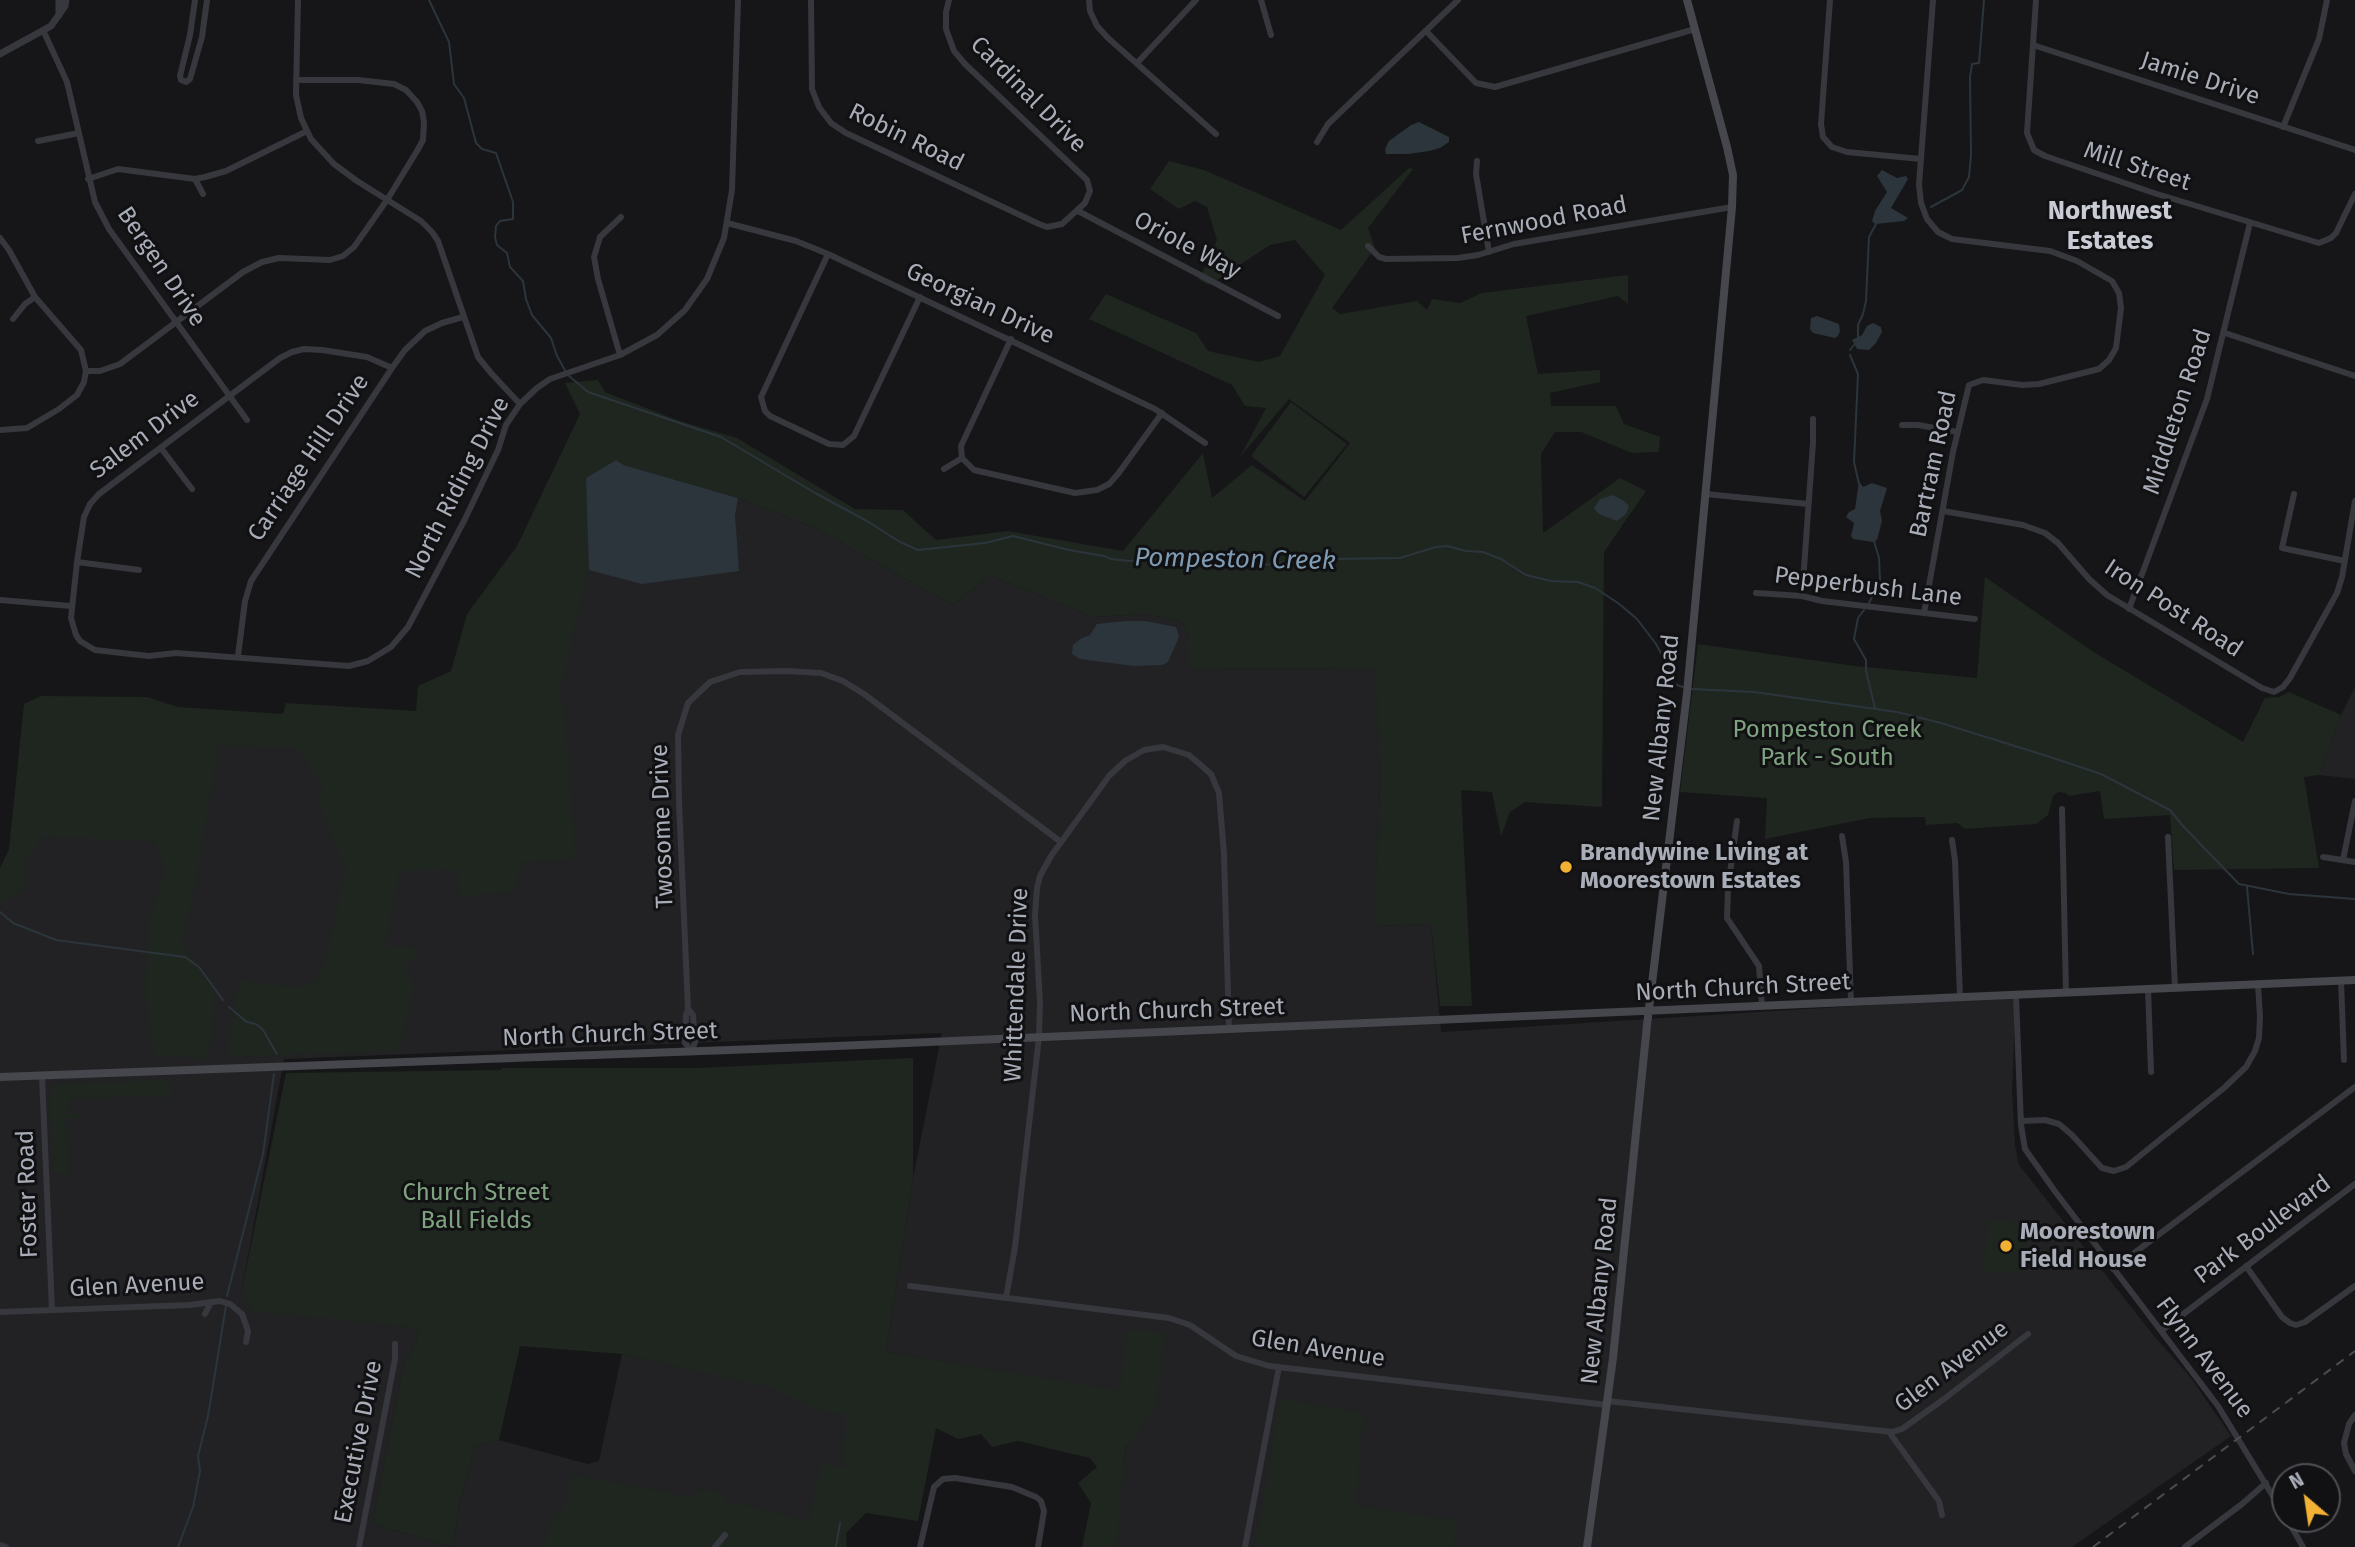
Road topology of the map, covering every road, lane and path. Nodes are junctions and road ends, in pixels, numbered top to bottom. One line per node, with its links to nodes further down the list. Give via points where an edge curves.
1 (59, 0): 18 (street)
2 (66, 0): 18 (street)
3 (195, 0): 4 (street, via 180,76 186,82 202,37)
4 (207, 0)
5 (298, 0): 26 (street)
6 (738, 0): 45 (street, North Riding Drive)
7 (811, 0): 43 (street, Robin Road, via 812,89 818,107 831,123 1039,224 1055,227)
8 (949, 0): 43 (street, Cardinal Drive, via 946,29 954,51 1087,180 1090,191)
9 (1089, 0): 25 (street, via 1097,26)
10 (1196, 0): 25 (street)
11 (1261, 0): 22 (street)
12 (1458, 0): 21 (street)
13 (1687, 0): 19 (main road, New Albany Road)
14 (1830, 0): 34 (street, via 1821,124 1824,137 1832,147 1847,152)
15 (1933, 0): 34 (street, Bartram Road)
16 (2036, 0): 23 (street, Mill Street)
17 (2327, 0): 27 (street, via 2319,39)
18 (59, 16): 20 (street)
19 (1695, 29): 21 (street, via 1495,87 1476,83); 42 (main road, New Albany Road, via 1731,161)
20 (43, 30): 24 (street); 29 (street, Bergen Drive, via 67,82)
21 (1426, 31): 32 (street, via 1328,124)
22 (1272, 35)
23 (2033, 45): 27 (street, Jamie Drive); 46 (street, Mill Street, via 2027,133 2034,150)
24 (0, 54)
25 (1137, 63): 30 (street)
26 (296, 80): 28 (street, via 298,107); 40 (street, via 389,83 406,90 417,102 425,122 422,140)
27 (2283, 127): 33 (street, Jamie Drive)
28 (307, 131): 36 (street, via 226,171); 40 (street, via 334,164)
29 (79, 133): 31 (street); 37 (street, Bergen Drive)
30 (1216, 134)
31 (38, 141)
32 (1317, 142)
33 (2355, 150)
34 (1921, 159): 70 (street, Bartram Road, via 1921,203 1938,232 1960,241 2059,254 2107,277 2121,300 2116,348 2105,365 2039,384 1973,382)
35 (1476, 161): 49 (street)
36 (195, 178): 37 (street, via 118,169); 38 (street)
37 (88, 179): 56 (street, Bergen Drive, via 109,229)
38 (203, 194)
39 (2355, 194): 41 (street)
40 (387, 200): 54 (street, via 421,221 438,241); 56 (street, via 343,256 262,262)
41 (2353, 203): 46 (street, Mill Street, via 2336,233 2325,242)
42 (1732, 207): 49 (street, Fernwood Road); 76 (main road, New Albany Road)
43 (1078, 211): 53 (street, Oriole Way)
44 (621, 217): 59 (street, via 600,237 594,257)
45 (727, 223): 50 (street, Georgian Drive); 59 (street, North Riding Drive, via 717,258 685,310 657,335)
46 (2250, 223): 57 (street, Middleton Road)
47 (0, 238): 51 (street)
48 (1368, 246): 49 (street, Fernwood Road, via 1379,257 1393,260)
49 (1489, 252)
50 (828, 254): 52 (street, Georgian Drive); 52 (street, via 761,397 770,416 829,444 843,445 854,436)
51 (35, 297): 55 (street); 61 (street, via 81,350)
52 (920, 297): 58 (street, Georgian Drive)
53 (1278, 316)
54 (463, 317): 60 (street, Carriage Hill Drive, via 425,331); 64 (street, via 478,357)
55 (13, 319)
56 (175, 323): 61 (street, via 120,364 100,372); 63 (street, Bergen Drive)
57 (2225, 332): 62 (street); 88 (street, Middleton Road, via 2207,399)
58 (1011, 339): 65 (street, Georgian Drive); 73 (street, via 961,446)
59 (620, 355): 64 (street, North Riding Drive, via 550,379)
60 (392, 368): 63 (street, Salem Drive, via 367,357 304,349 279,358); 92 (street, Carriage Hill Drive, via 251,581)
61 (86, 371): 69 (street, via 77,394 60,410 27,428)
62 (2355, 376)
63 (229, 396): 67 (street, Bergen Drive); 72 (street, Salem Drive)
64 (520, 404): 92 (street, North Riding Drive, via 408,627 391,647 368,662 349,666)
65 (1162, 413): 71 (street, Georgian Drive); 73 (street, via 1118,474 1103,488 1090,492 978,472)
66 (1813, 419): 79 (street)
67 (247, 420)
68 (1902, 425): 70 (street)
69 (0, 430)
70 (1957, 432): 80 (street, Bartram Road)
71 (1205, 443)
72 (160, 448): 75 (street); 82 (street, Salem Drive, via 90,504)
73 (962, 458): 74 (street)
74 (944, 469)
75 (192, 489)
76 (1705, 494): 79 (street); 113 (main road, New Albany Road)
77 (2294, 494): 81 (street, via 2282,548)
78 (2355, 501): 81 (street)
79 (1808, 504): 85 (street)
80 (1943, 510): 88 (street, Iron Post Road, via 2045,533 2101,591); 89 (street, Bartram Road)
81 (2345, 561): 88 (street, Iron Post Road, via 2337,593 2290,678 2274,692)
82 (76, 562): 83 (street); 87 (street, Salem Drive)
83 (139, 570)
84 (1756, 593): 85 (street, Pepperbush Lane)
85 (1802, 596): 89 (street, Pepperbush Lane)
86 (0, 600): 87 (street)
87 (71, 607): 91 (street, Salem Drive, via 72,626 80,641 96,650)
88 (2129, 609)
89 (1924, 613): 90 (street, Pepperbush Lane)
90 (1975, 620)
91 (120, 652): 92 (street, North Riding Drive)
92 (238, 656)
93 (2355, 801): 101 (street)
94 (2062, 808): 108 (street)
95 (1737, 821): 112 (street, via 1727,918 1759,965)
96 (1842, 836): 111 (street)
97 (2168, 837): 107 (street)
98 (1952, 840): 110 (street)
99 (1061, 842): 114 (street, Whittendale Drive, via 1110,776 1134,754 1172,748 1204,766 1216,783 1222,804); 115 (street, Whittendale Drive, via 1037,888); 116 (street, Twosome Drive, via 843,681 806,671 751,671 719,677 688,703 678,735 688,1009 685,1043)
100 (2323, 857): 101 (street)
101 (2343, 860): 102 (street)
102 (2355, 862)
103 (2355, 980): 104 (main road, North Church Street)
104 (2341, 981): 105 (main road, North Church Street); 117 (street)
105 (2258, 984): 107 (main road, North Church Street); 122 (street, via 2259,1038 2246,1067 2126,1167 2102,1168 2059,1124)
106 (2148, 988): 107 (main road, North Church Street); 108 (main road, North Church Street); 118 (street)
107 (2175, 988)
108 (2066, 993): 109 (main road, North Church Street)
109 (2016, 996): 110 (main road, North Church Street); 122 (street, Flynn Avenue)
110 (1960, 998): 111 (main road, North Church Street)
111 (1851, 1003): 112 (main road, North Church Street)
112 (1762, 1006): 113 (main road, North Church Street)
113 (1649, 1012): 114 (main road, North Church Street); 138 (main road, New Albany Road)
114 (1229, 1028): 115 (main road, North Church Street)
115 (1039, 1037): 116 (main road, North Church Street); 128 (street, Whittendale Drive)
116 (692, 1051): 119 (main road, North Church Street)
117 (2344, 1060)
118 (2151, 1072)
119 (42, 1076): 120 (main road, North Church Street); 130 (street, Foster Road)
120 (0, 1077)
121 (2355, 1087): 125 (street)
122 (2021, 1121): 125 (street, Flynn Avenue, via 2023,1143 2031,1158)
123 (2355, 1184): 124 (street, Park Boulevard)
124 (2246, 1266): 127 (street, via 2293,1324 2305,1322); 133 (street, Park Boulevard)
125 (2113, 1269): 133 (street, Flynn Avenue)
126 (909, 1286): 128 (street, Glen Avenue)
127 (2355, 1286)
128 (1006, 1298): 137 (street, Glen Avenue, via 1180,1321 1236,1356)
129 (211, 1302): 130 (street, Glen Avenue); 132 (street); 135 (street, Glen Avenue, via 230,1304 242,1314)
130 (52, 1310): 131 (street, Glen Avenue)
131 (0, 1312)
132 (205, 1314)
133 (2161, 1331): 142 (street, Flynn Avenue, via 2224,1415)
134 (2028, 1334): 140 (street, Glen Avenue, via 1906,1426)
135 (247, 1342)
136 (395, 1343): 148 (street, Executive Drive)
137 (1279, 1367): 138 (street, Glen Avenue); 152 (street)
138 (1607, 1403): 140 (street, Glen Avenue); 153 (main road, New Albany Road)
139 (2355, 1415): 141 (street, via 2344,1443)
140 (1889, 1432): 144 (street, via 1939,1501)
141 (2355, 1471)
142 (2266, 1483): 143 (street, Flynn Avenue); 154 (street)
143 (2271, 1492)
144 (1942, 1516)
145 (725, 1535): 149 (street)
146 (0, 1545): 147 (street)
147 (6, 1547)
148 (359, 1547)
149 (715, 1547)
150 (920, 1547): 151 (street, via 932,1492 938,1482 949,1478 1012,1487 1036,1497 1044,1511)
151 (1038, 1547)
152 (1245, 1547)
153 (1587, 1547)
154 (2185, 1547)

